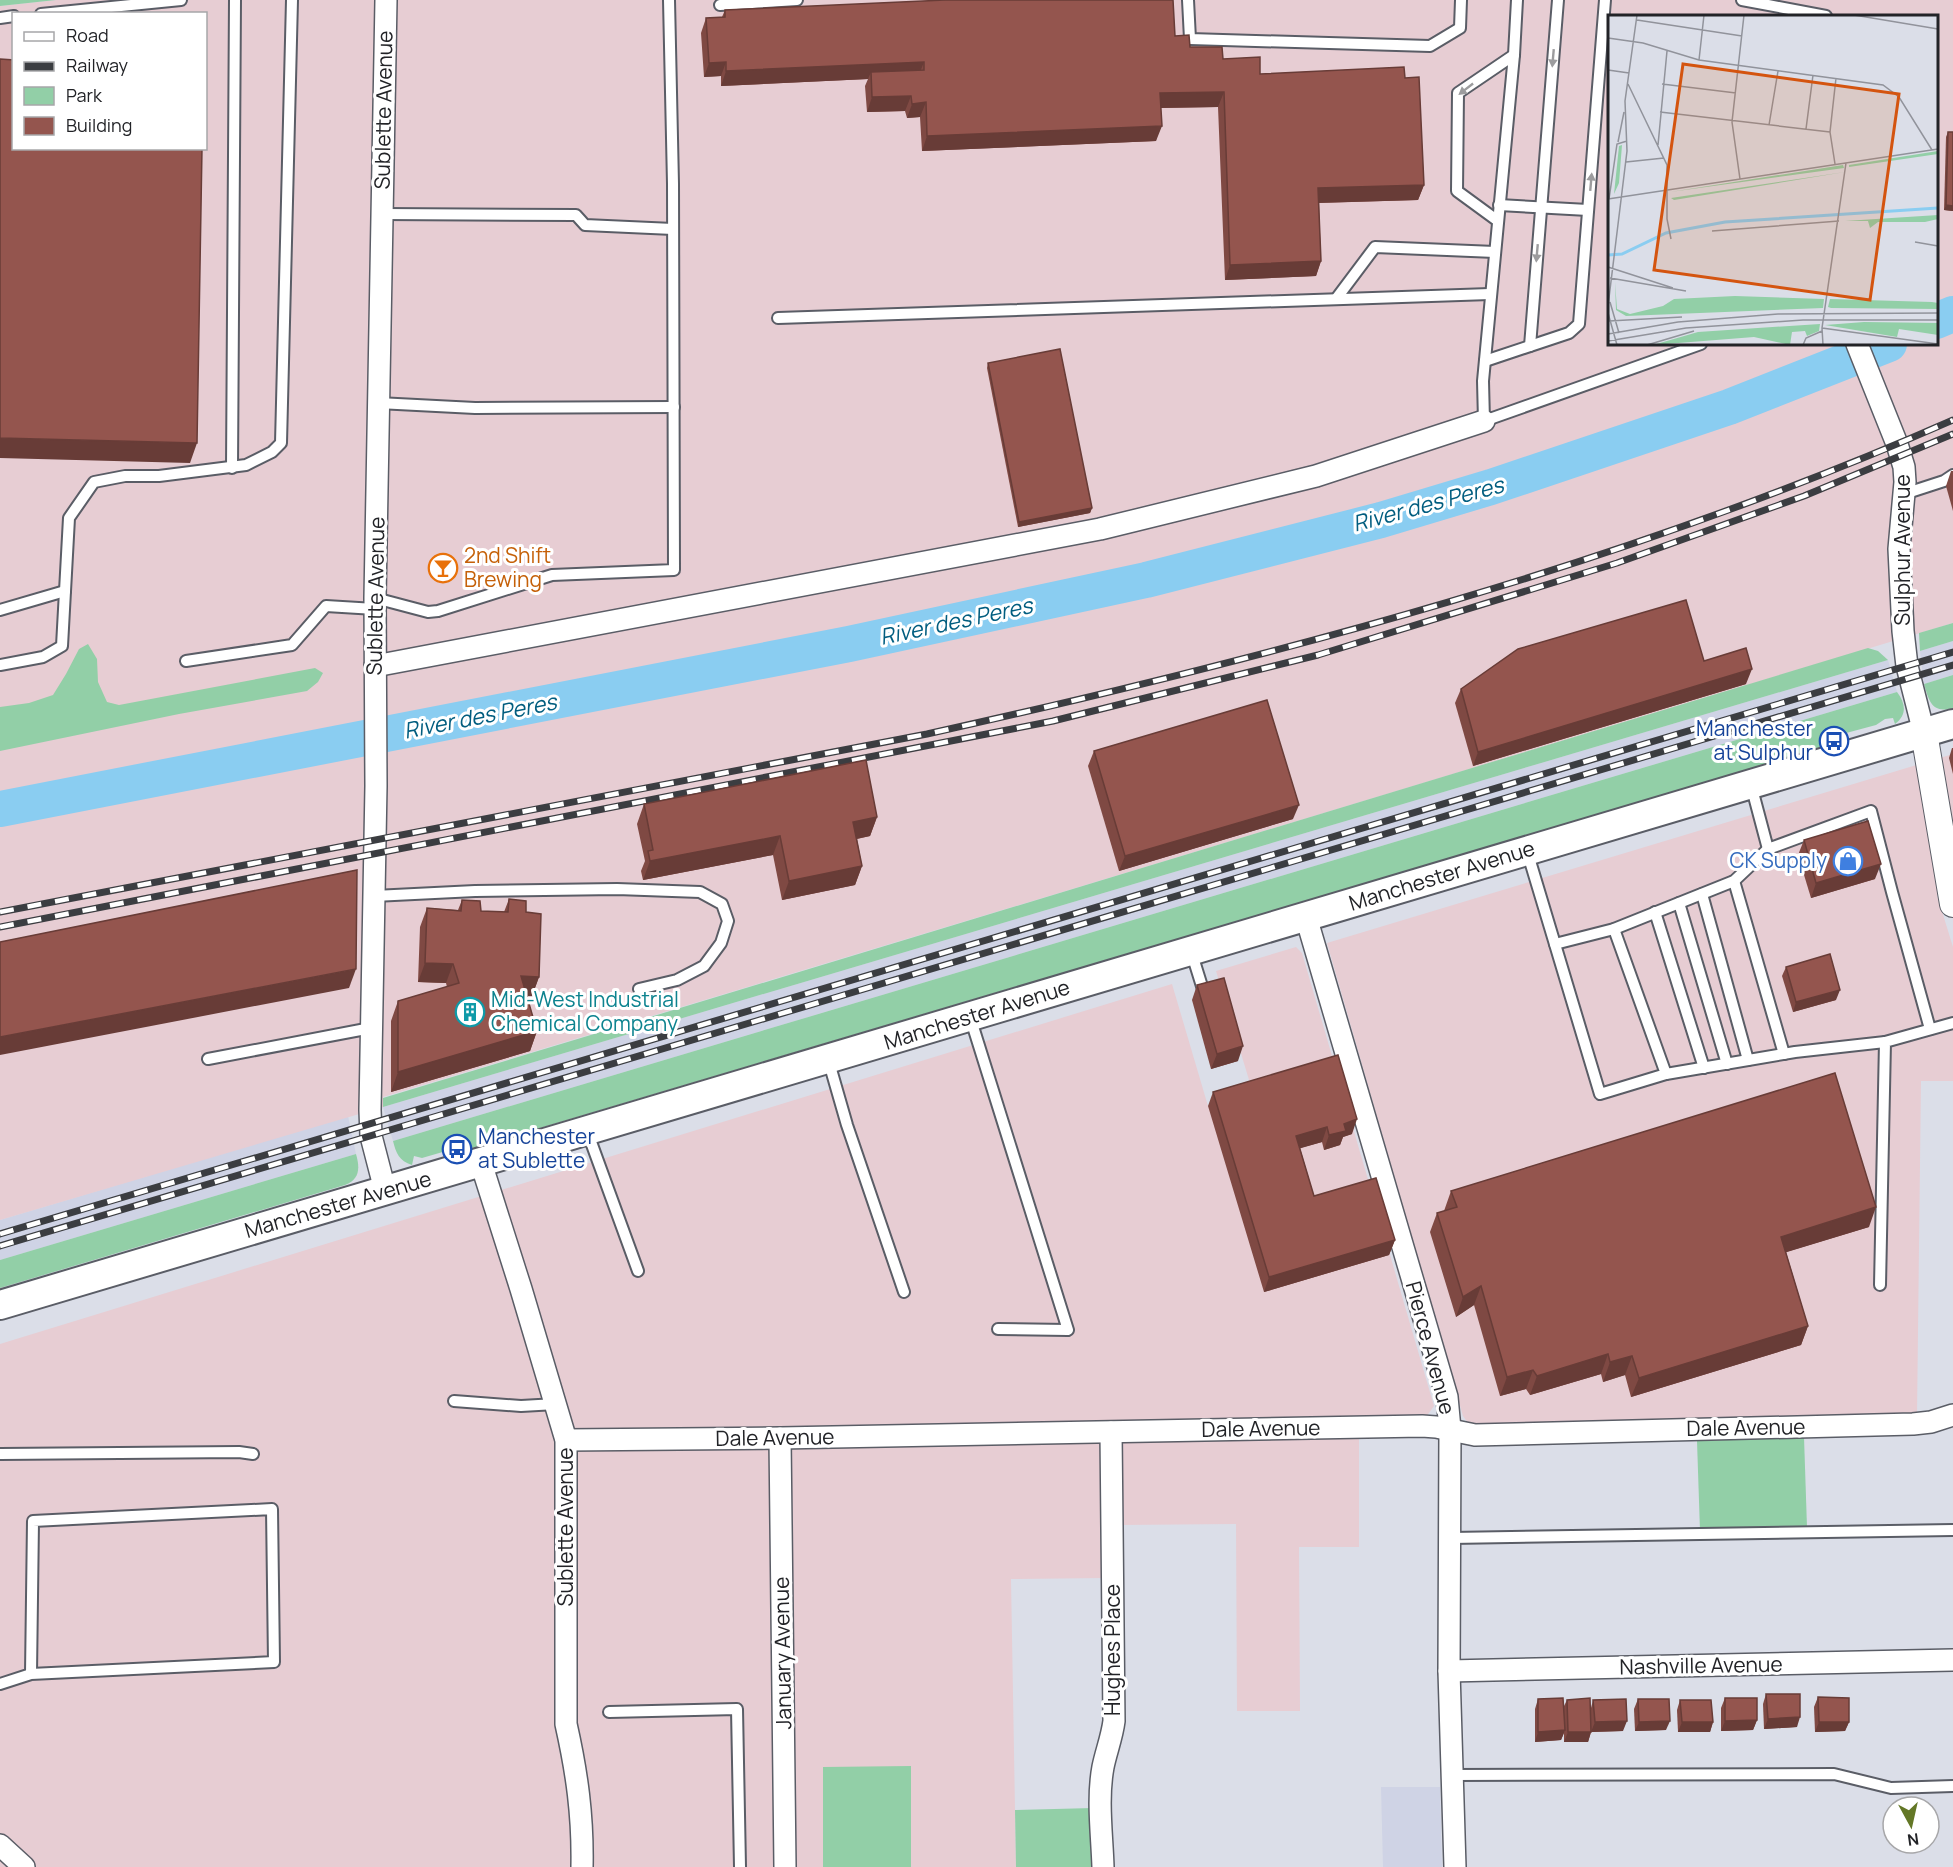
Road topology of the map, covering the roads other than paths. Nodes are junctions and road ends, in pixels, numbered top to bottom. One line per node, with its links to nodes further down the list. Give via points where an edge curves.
1 (181, 0): 14 (lane)
2 (235, 0): 34 (lane)
3 (292, 0): 34 (lane, via 281,443 272,452)
4 (386, 0): 20 (street, Sublette Avenue)
5 (669, 0): 22 (lane)
6 (797, 0): 13 (lane)
7 (1188, 0): 8 (lane, via 1190,39 1430,46 1460,28)
8 (1461, 0)
9 (1517, 0): 16 (lane)
10 (1558, 0): 18 (lane, one-way to 18)
11 (1605, 0): 19 (lane, one-way to 11)
12 (1742, 0): 15 (lane)
13 (720, 5)
14 (62, 12)
15 (1821, 15)
16 (1514, 55): 17 (lane); 21 (lane, one-way to 21, via 1458,93 1457,191)
17 (1499, 205): 18 (lane); 21 (lane)
18 (1541, 207): 19 (lane); 29 (lane, one-way to 29)
19 (1588, 210): 29 (lane, via 1579,324 1569,333)
20 (382, 214): 22 (lane, via 576,214 585,225); 31 (street, Sublette Avenue)
21 (1498, 221): 23 (lane)
22 (674, 229): 32 (lane)
23 (1495, 252): 24 (lane); 25 (lane, via 1376,247)
24 (1490, 294): 25 (lane); 30 (lane)
25 (1335, 299): 26 (lane)
26 (778, 318)
27 (1698, 345): 33 (lane)
28 (1857, 345): 36 (street, Sulphur Avenue, via 1904,467)
29 (1530, 346): 30 (lane)
30 (1485, 361): 33 (lane)
31 (378, 403): 32 (lane, via 475,408); 38 (street, Sublette Avenue)
32 (674, 407): 38 (lane, via 674,570 552,575 438,611)
33 (1484, 421): 42 (street, via 1316,476 1100,529)
34 (232, 468): 37 (lane, via 94,482 69,518)
35 (1953, 475): 36 (lane)
36 (1904, 494): 44 (street, Sulphur Avenue, via 1899,549 1903,631 1907,666)
37 (65, 591): 39 (lane); 41 (lane, via 62,646 43,657)
38 (375, 604): 40 (lane, via 326,606 292,645); 42 (street, Sublette Avenue)
39 (0, 610)
40 (186, 661)
41 (0, 666)
42 (375, 676): 52 (street, Sublette Avenue)
43 (1953, 724): 44 (main road, Manchester Avenue)
44 (1924, 733): 45 (main road, Manchester Avenue); 46 (street, Sulphur Avenue)
45 (1751, 784): 47 (lane); 48 (main road, Manchester Avenue)
46 (1947, 829): 50 (street, Sulphur Avenue)
47 (1768, 849): 49 (lane); 64 (lane, via 1871,811)
48 (1527, 851): 55 (main road, Manchester Avenue); 57 (lane)
49 (1734, 881): 51 (lane); 66 (lane)
50 (1952, 889)
51 (1702, 894): 53 (lane); 69 (lane)
52 (374, 896): 59 (lane, via 617,889 700,892 722,904 728,921 721,943 705,966 677,980); 63 (street, Sublette Avenue)
53 (1679, 903): 54 (lane); 70 (lane)
54 (1655, 912): 56 (lane); 71 (lane)
55 (1306, 917): 58 (main road, Manchester Avenue); 84 (street, Pierce Avenue, via 1447,1397)
56 (1614, 929): 57 (lane); 72 (lane)
57 (1555, 944): 72 (lane, via 1600,1094)
58 (1191, 951): 60 (lane); 61 (main road, Manchester Avenue)
59 (639, 989)
60 (1205, 996)
61 (970, 1017): 68 (main road, Manchester Avenue); 80 (lane, via 1068,1330)
62 (1953, 1023): 64 (lane)
63 (371, 1028): 67 (lane); 75 (street, Sublette Avenue, via 370,1124)
64 (1930, 1029): 65 (lane)
65 (1886, 1042): 66 (lane); 77 (lane)
66 (1784, 1054): 69 (lane)
67 (208, 1059)
68 (828, 1059): 73 (main road, Manchester Avenue); 78 (lane)
69 (1748, 1060): 70 (lane)
70 (1727, 1064): 71 (lane)
71 (1704, 1068): 72 (lane)
72 (1666, 1074)
73 (587, 1131): 74 (main road, Manchester Avenue); 76 (lane)
74 (481, 1163): 75 (main road, Manchester Avenue); 82 (street, Sublette Avenue)
75 (385, 1190): 79 (main road, Manchester Avenue)
76 (638, 1271)
77 (1881, 1285)
78 (904, 1292)
79 (0, 1305)
80 (998, 1329)
81 (454, 1401): 82 (lane, via 521,1406)
82 (556, 1404): 87 (street, Sublette Avenue)
83 (1953, 1415): 84 (street, Dale Avenue, via 1913,1424 1475,1435)
84 (1450, 1429): 85 (street, Dale Avenue, via 1422,1426); 91 (street, Pierce Avenue)
85 (1111, 1432): 86 (street, Dale Avenue); 104 (street, Hughes Place, via 1114,1721 1101,1788)
86 (780, 1438): 87 (street, Dale Avenue); 103 (street, January Avenue)
87 (566, 1440): 101 (street, Sublette Avenue, via 566,1724 583,1825)
88 (0, 1454): 89 (lane)
89 (253, 1454)
90 (1953, 1530): 91 (lane)
91 (1451, 1538): 93 (street, Pierce Avenue)
92 (1953, 1660): 93 (street, Nashville Avenue)
93 (1449, 1671): 97 (street, Pierce Avenue)
94 (30, 1674): 94 (lane, via 33,1521 272,1509 274,1662); 95 (lane)
95 (0, 1684)
96 (609, 1712): 102 (lane, via 737,1709)
97 (1452, 1775): 98 (lane, via 1834,1774 1891,1788); 105 (street, Pierce Avenue)
98 (1953, 1786)
99 (0, 1845): 100 (street)
100 (24, 1867)
101 (582, 1867)
102 (740, 1867)
103 (785, 1867)
104 (1103, 1867)
105 (1455, 1867)

